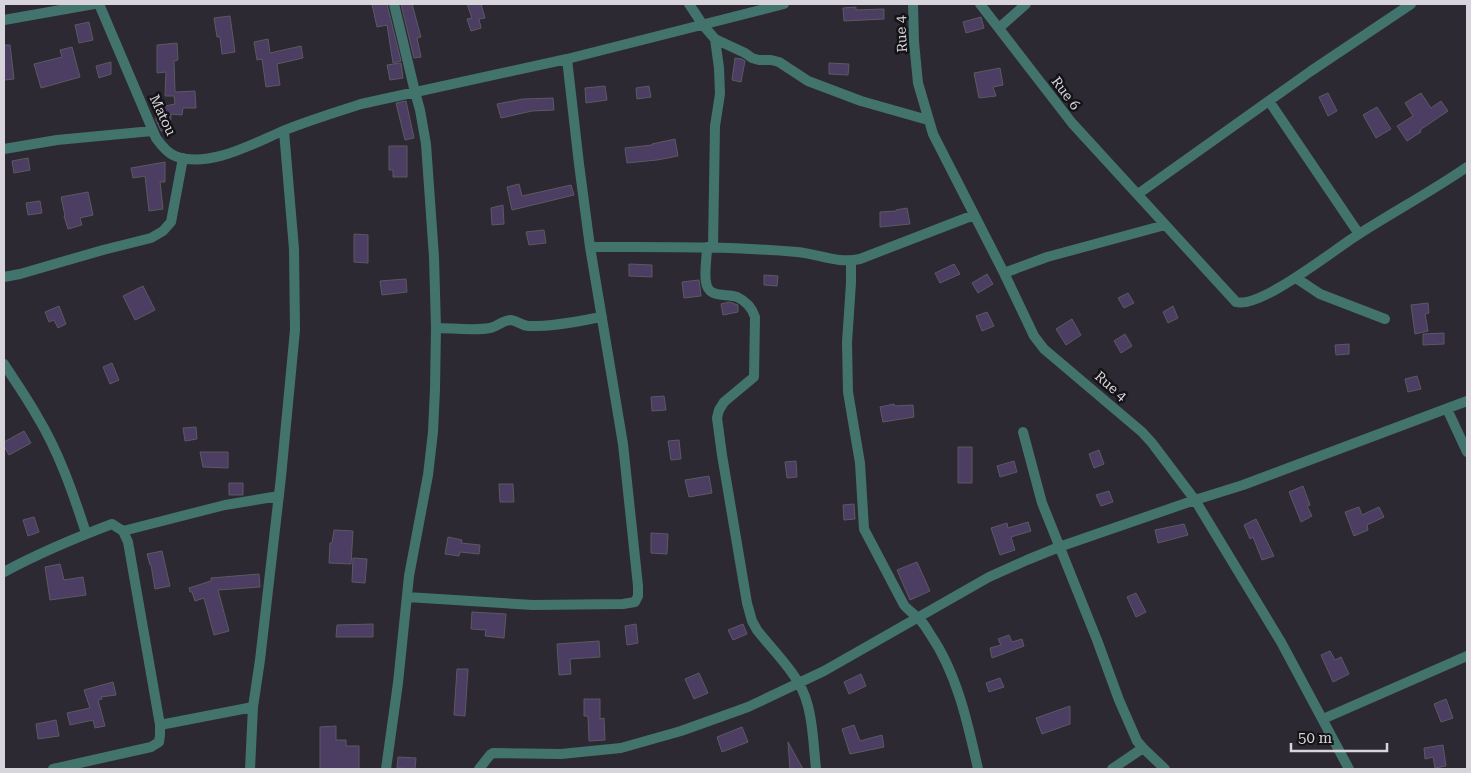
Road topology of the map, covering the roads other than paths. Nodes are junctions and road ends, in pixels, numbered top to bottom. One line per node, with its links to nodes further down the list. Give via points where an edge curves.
1 (94, 4): 10 (street)
2 (99, 4): 18 (street, Matou)
3 (394, 4): 15 (street)
4 (689, 4): 11 (street)
5 (784, 4): 11 (street)
6 (913, 4): 17 (street, Rue 4, via 918,83)
7 (980, 4): 12 (street, Rue 6)
8 (1026, 4): 12 (street)
9 (1411, 4): 16 (street)
10 (4, 20)
11 (703, 25): 13 (street); 14 (street)
12 (998, 28): 23 (street, Rue 6, via 1072,123)
13 (715, 40): 17 (street, via 752,58 779,62 808,81 861,102); 28 (street, via 720,94 715,126)
14 (567, 59): 15 (street); 27 (street)
15 (415, 92): 19 (street, via 341,110); 35 (street, via 426,144)
16 (1269, 101): 23 (street); 26 (street)
17 (928, 120): 24 (street, Rue 4)
18 (152, 130): 20 (street); 21 (street, Matou, via 167,152)
19 (284, 130): 21 (street, via 218,156 198,160); 41 (street, via 294,249 295,330)
20 (4, 149)
21 (183, 158): 31 (street, via 171,222 163,231 151,238)
22 (1467, 167): 26 (street)
23 (1138, 194): 25 (street, Rue 6)
24 (974, 214): 29 (street); 30 (street, Rue 4)
25 (1165, 225): 30 (street, via 1047,256); 32 (street, Rue 6, via 1236,302 1253,301)
26 (1359, 234): 32 (street)
27 (590, 247): 28 (street); 33 (street)
28 (710, 247): 29 (street, via 799,252); 50 (street, via 706,283 709,291 737,297 752,308 755,317 754,377 724,402 717,418 747,603 757,630)
29 (851, 261): 48 (street, via 848,392 860,463 864,529 904,605)
30 (1004, 273): 42 (street, Rue 4, via 1039,343 1142,432)
31 (4, 277)
32 (1296, 278): 34 (street, via 1320,294)
33 (602, 317): 35 (street, via 540,326 509,320 489,328); 47 (street, via 623,444 638,600 623,604 532,605)
34 (1385, 319)
35 (436, 328): 47 (street, via 433,432)
36 (4, 364): 44 (street, via 50,440 72,488)
37 (1467, 401): 38 (street)
38 (1447, 409): 40 (street); 42 (street)
39 (1023, 432): 45 (street, via 1042,503)
40 (1467, 452)
41 (279, 496): 43 (street, via 225,505); 51 (street)
42 (1195, 500): 45 (street); 52 (street, Rue 4, via 1281,642)
43 (123, 531): 44 (street, via 112,524); 53 (street, via 136,580)
44 (86, 534): 46 (street)
45 (1059, 547): 48 (street, via 989,576); 54 (street, via 1118,700)
46 (4, 572)
47 (407, 597): 57 (street)
48 (918, 618): 50 (street); 60 (street, via 931,634 954,682)
49 (1467, 656): 52 (street)
50 (799, 683): 58 (street, via 748,707 653,740 621,748 561,754 493,753); 59 (street, via 811,724)
51 (253, 707): 53 (street); 56 (street)
52 (1323, 719): 63 (street, Rue 4)
53 (160, 726): 55 (street, via 159,742 151,747)
54 (1143, 748): 61 (street); 62 (street)
55 (53, 769)
56 (250, 769)
57 (386, 769)
58 (479, 769)
59 (816, 769)
60 (978, 769)
61 (1112, 769)
62 (1165, 769)
63 (1349, 769)

